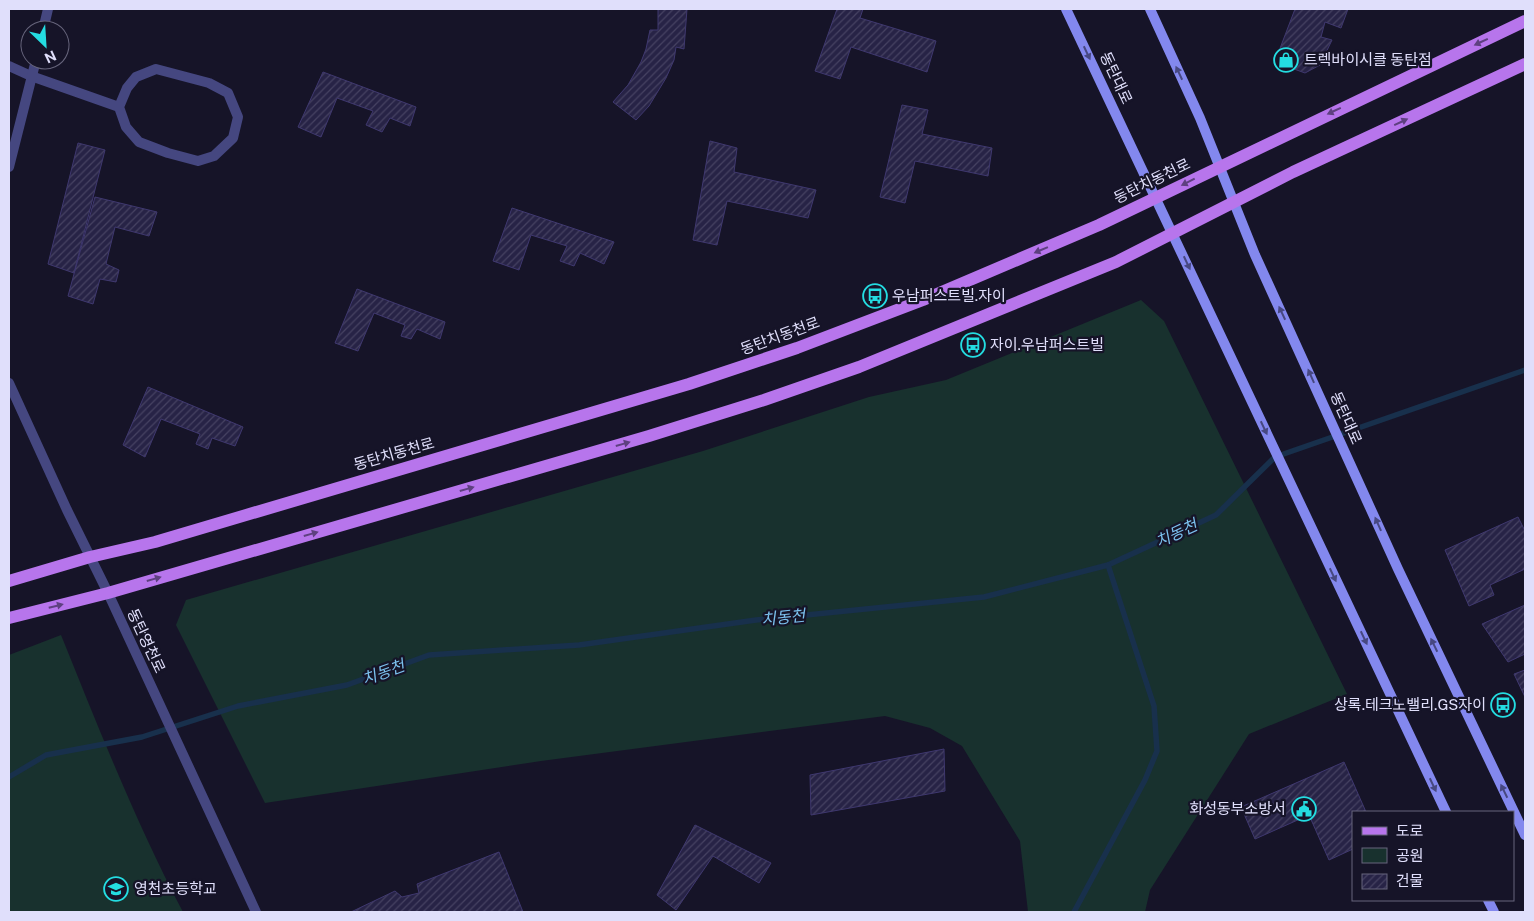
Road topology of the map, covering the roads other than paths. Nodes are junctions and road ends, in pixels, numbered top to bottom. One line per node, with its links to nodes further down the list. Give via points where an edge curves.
1 (1066, 9): 11 (main road, 동탄대로, one-way to 11)
2 (1150, 9): 9 (main road, 동탄대로, one-way to 2)
3 (1525, 21): 9 (main road, 동탄치동천로, one-way to 9)
4 (1525, 64): 12 (main road, one-way to 4, via 1293,172)
5 (9, 66): 7 (street)
6 (34, 70): 7 (street)
7 (32, 76): 8 (street); 10 (street)
8 (119, 107): 8 (street, via 136,77 156,70 209,83 228,93 238,117 233,138 214,156 198,161 139,142 126,127)
9 (1219, 166): 11 (main road, 동탄치동천로, one-way to 11); 12 (main road, 동탄대로)
10 (9, 167)
11 (1156, 199): 13 (main road, 동탄대로); 15 (main road, 동탄치동천로, one-way to 15, via 923,300 770,358 155,542)
12 (1234, 203): 13 (main road); 20 (main road, 동탄대로, one-way to 12, via 1398,569)
13 (1173, 234): 17 (main road, one-way to 13, via 764,400 952,330 1116,262); 19 (main road, 동탄대로, one-way to 19)
14 (9, 383): 15 (street, 동탄영천로)
15 (90, 557): 16 (main road, 동탄치동천로); 17 (street, 동탄영천로)
16 (9, 581)
17 (108, 593): 18 (main road, one-way to 17); 23 (street, 동탄영천로)
18 (9, 618)
19 (1446, 811)
20 (1514, 811)
21 (1514, 812): 22 (main road, 동탄대로, one-way to 21)
22 (1525, 835)
23 (256, 912)

